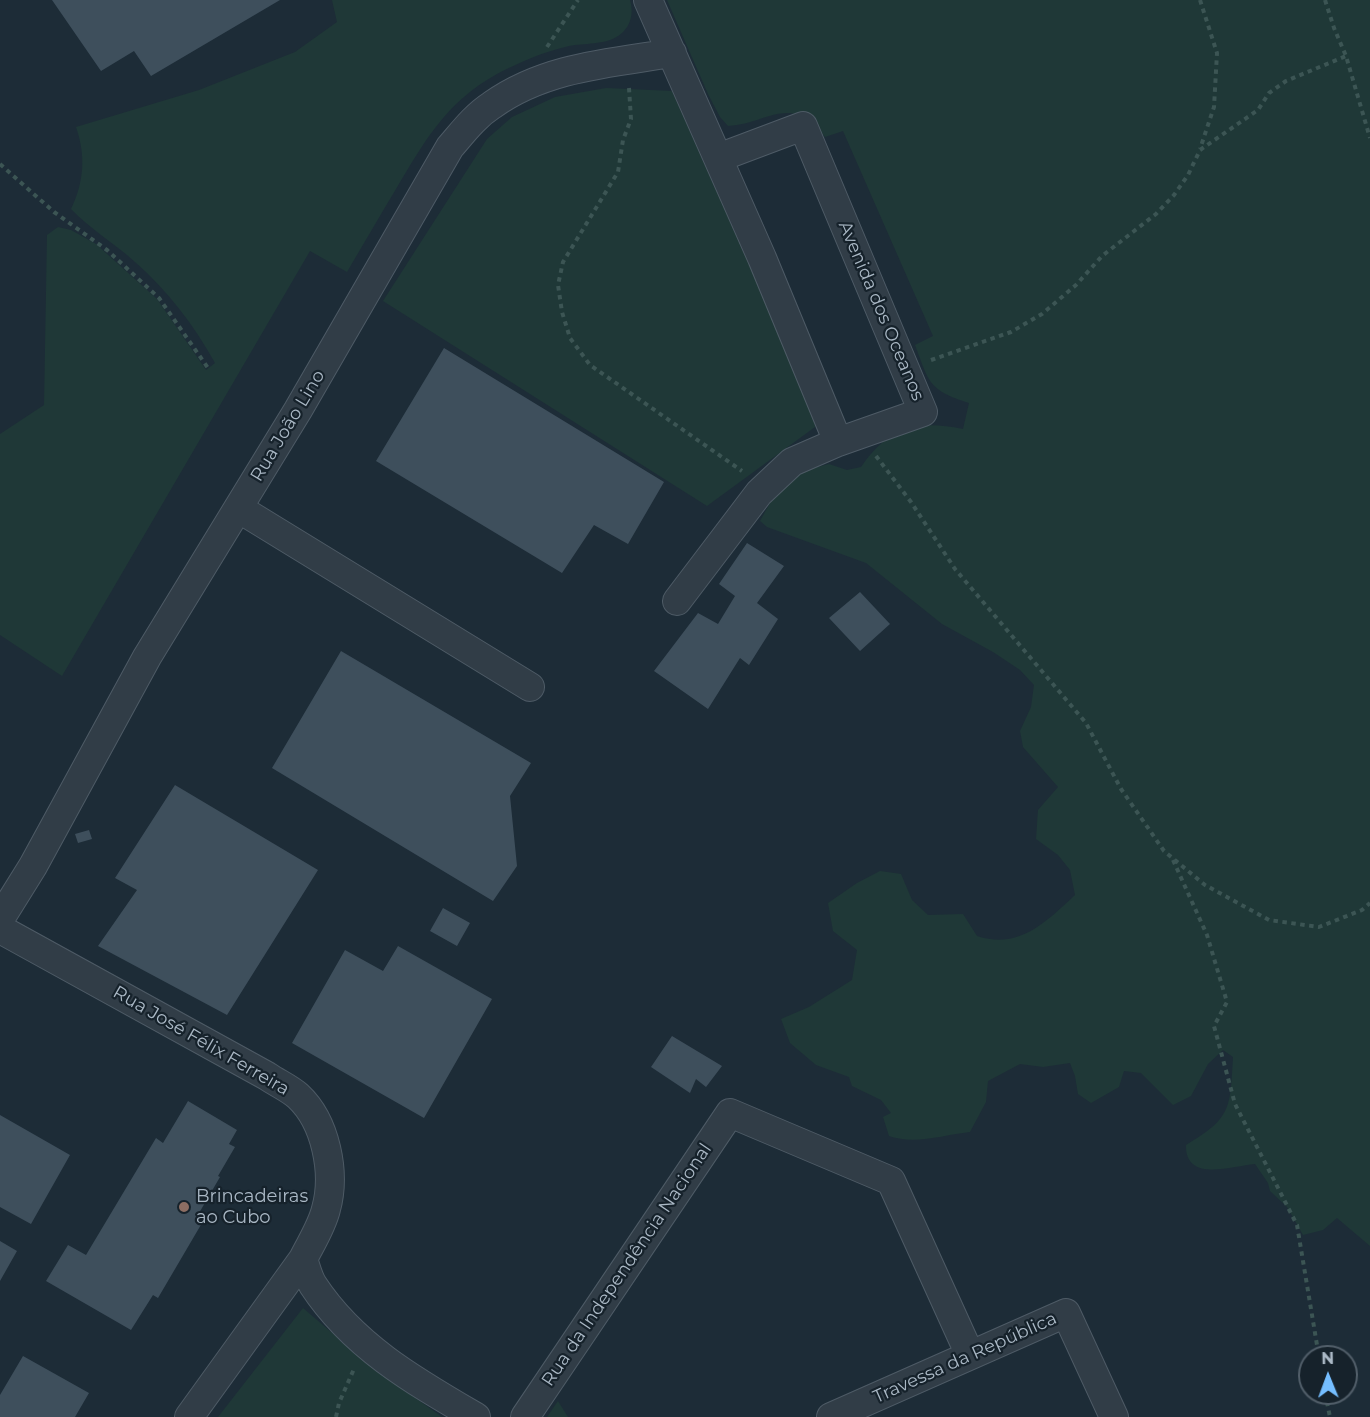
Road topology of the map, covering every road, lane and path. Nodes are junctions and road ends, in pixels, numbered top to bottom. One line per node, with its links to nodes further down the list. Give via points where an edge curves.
1 (578, 0): 5 (path)
2 (648, 0): 6 (street)
3 (1200, 0): 10 (path, via 1217,53 1214,107)
4 (1325, 0): 7 (path)
5 (546, 49)
6 (672, 53): 8 (street, Rua João Lino); 11 (street)
7 (1346, 56): 9 (path); 10 (path, via 1286,81 1269,93 1258,110)
8 (626, 61): 16 (path, via 631,119 618,172 563,262 558,285 570,338 590,364); 17 (street, Rua João Lino, via 543,77 491,105 471,122 450,147)
9 (1370, 138)
10 (1200, 150): 14 (path, via 1188,175 1156,214 1102,256 1042,314 1011,332)
11 (718, 158): 14 (street, Avenida dos Oceanos, via 803,126); 15 (street)
12 (0, 164): 13 (path, via 54,212 107,250 159,298)
13 (208, 368)
14 (905, 369): 15 (street, Avenida dos Oceanos, via 923,412)
15 (849, 438): 16 (street, via 792,462); 20 (path, via 911,502 955,569 1086,723 1121,789)
16 (765, 487): 18 (street)
17 (238, 508): 19 (street); 22 (street, Rua João Lino, via 147,657)
18 (677, 601)
19 (530, 687)
20 (1172, 858): 21 (path, via 1205,885 1269,920 1319,927); 26 (path, via 1207,935 1227,1002 1214,1026 1235,1104 1297,1225)
21 (1370, 903)
22 (0, 920)
23 (0, 929): 24 (street, Rua José Félix Ferreira, via 267,1076 297,1096 311,1111 326,1150 329,1188 326,1209)
24 (303, 1259): 25 (street, via 311,1283); 28 (street, Rua José Félix Ferreira)
25 (366, 1344): 29 (path); 30 (street, via 387,1363)
26 (1317, 1345)
27 (970, 1355): 31 (street, Rua da Independência Nacional, via 891,1181 730,1113); 32 (street, Travessa da República); 33 (street, Travessa da República, via 1066,1313)
28 (189, 1417)
29 (336, 1417)
30 (476, 1417)
31 (525, 1417)
32 (831, 1417)
33 (1114, 1417)

